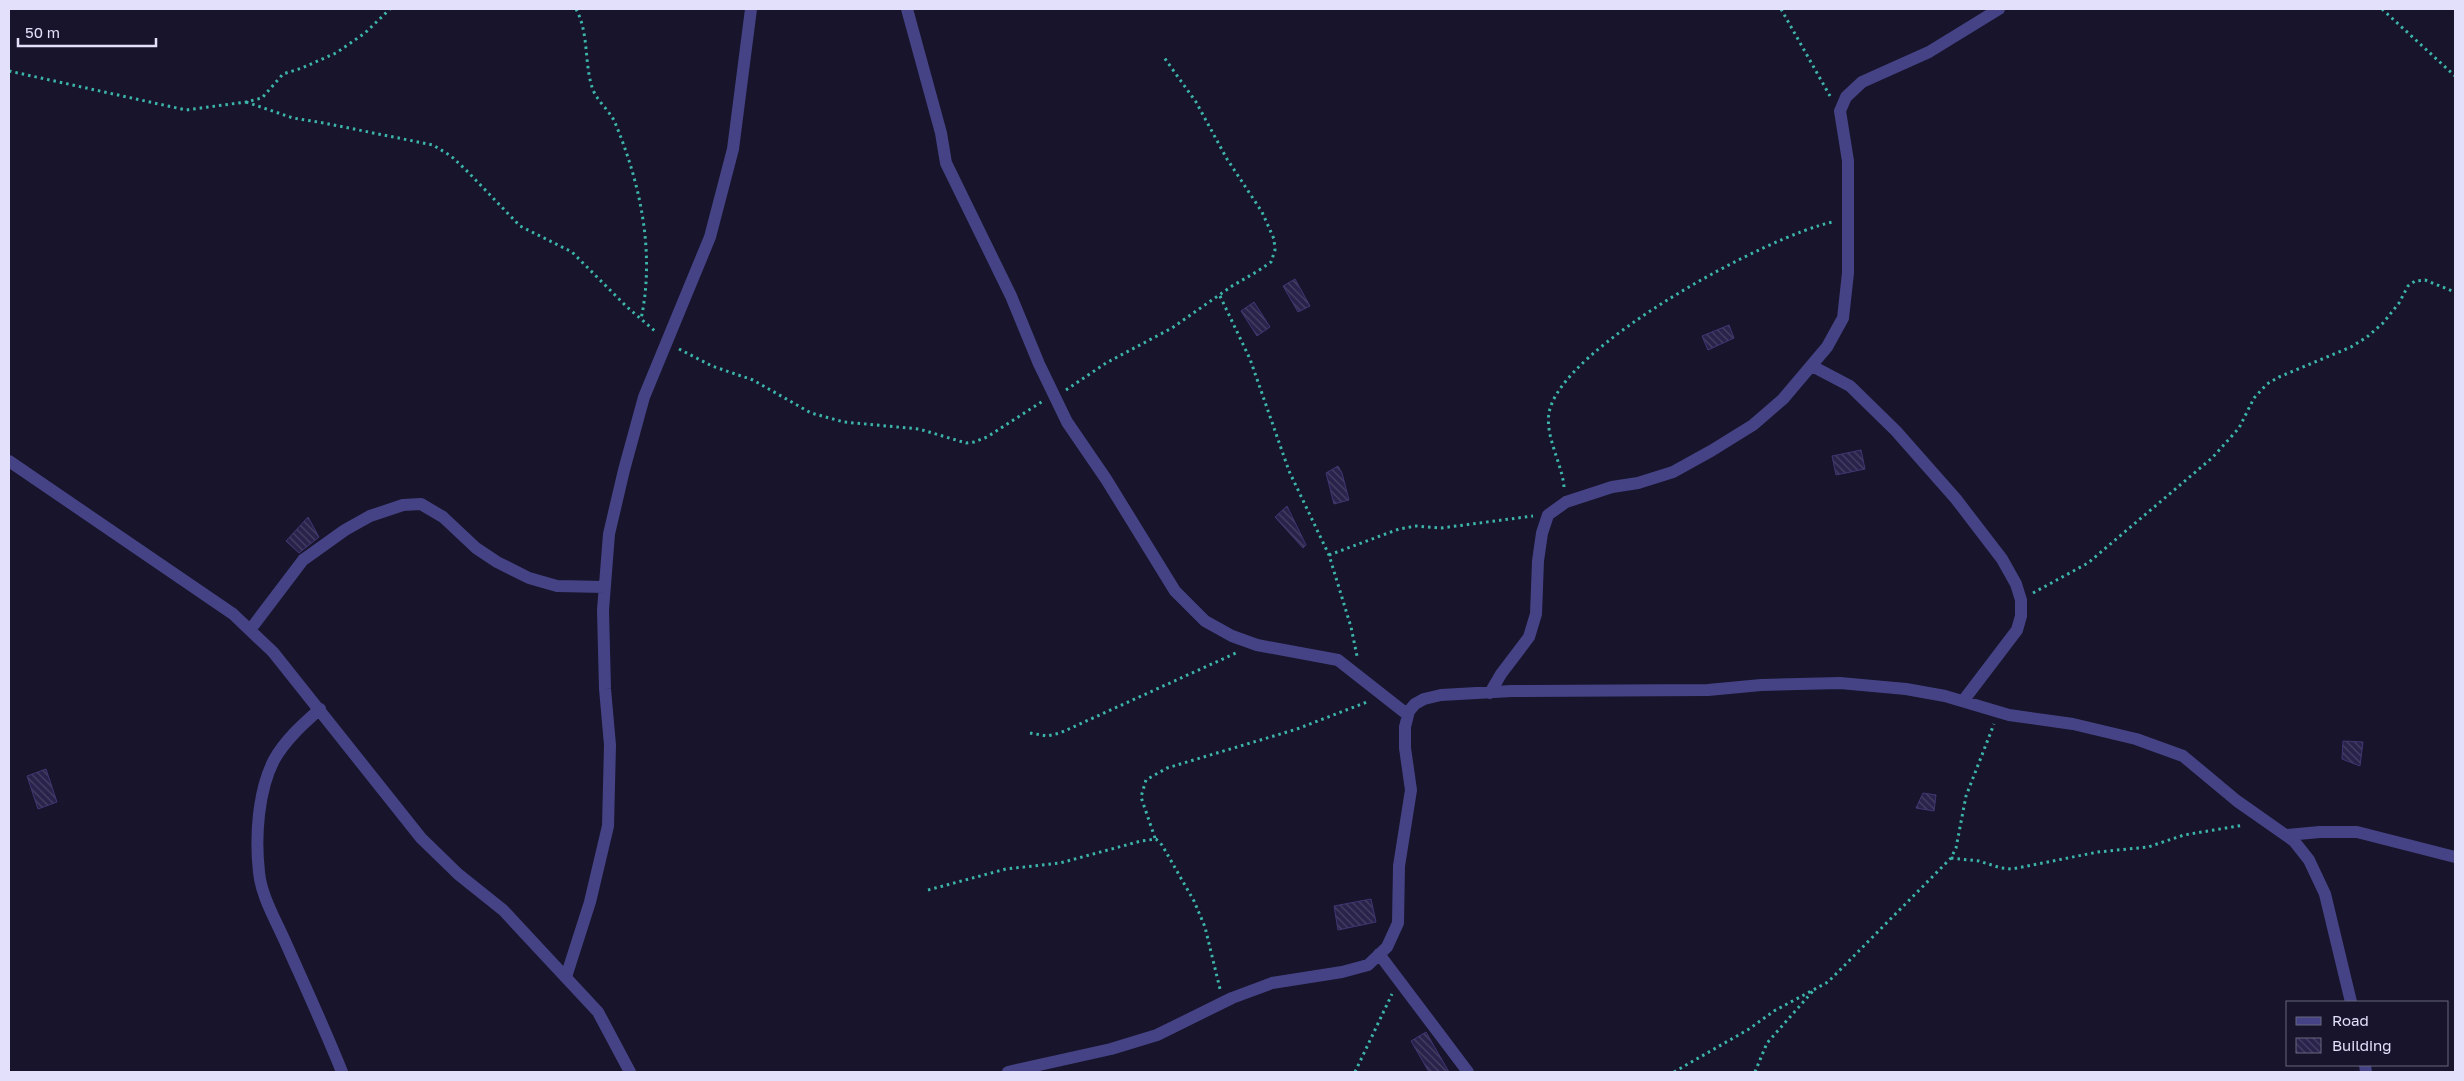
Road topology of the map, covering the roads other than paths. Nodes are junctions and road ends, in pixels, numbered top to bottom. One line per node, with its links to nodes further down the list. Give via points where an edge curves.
1 (752, 9): 6 (street, via 733,149 710,237 644,397 609,534)
2 (907, 9): 11 (street, via 941,133 946,163 1077,439 1106,479 1175,591 1205,622 1232,636 1264,646 1338,660)
3 (1999, 9): 4 (street, via 1929,52 1862,82 1846,97 1840,110 1848,161 1850,219 1844,318)
4 (1812, 366): 8 (street, via 1783,399 1753,425 1711,451 1673,472 1566,502 1551,513 1542,533 1536,614 1529,637); 9 (street, via 1850,386 1908,445 2002,558 2021,600 2017,630)
5 (9, 461): 7 (street, via 233,614)
6 (605, 586): 7 (street, via 557,586 529,578 476,548 443,517 421,504 403,504 370,516 302,560); 15 (street, via 603,610 610,744 608,826)
7 (250, 630): 10 (street, via 273,652)
8 (1490, 693): 9 (street, via 1708,690 1840,683 1906,689); 11 (street, via 1424,699 1415,704)
9 (1963, 702): 12 (street, via 2136,739 2183,756)
10 (320, 709): 15 (street, via 421,838 458,874 503,910); 17 (street, via 297,730 275,758 265,784 258,833 259,873 269,906 322,1020)
11 (1408, 714): 14 (street, via 1405,748 1411,790 1399,866 1398,922 1387,947)
12 (2287, 836): 13 (street, via 2357,832); 16 (street, via 2309,860 2326,894)
13 (2455, 857)
14 (1379, 954): 19 (street, via 1368,965 1272,983 1157,1035 1111,1049); 20 (street)
15 (566, 978): 18 (street, via 598,1012)
16 (2351, 1001)
17 (342, 1072)
18 (630, 1072)
19 (1008, 1072)
20 (1468, 1072)

